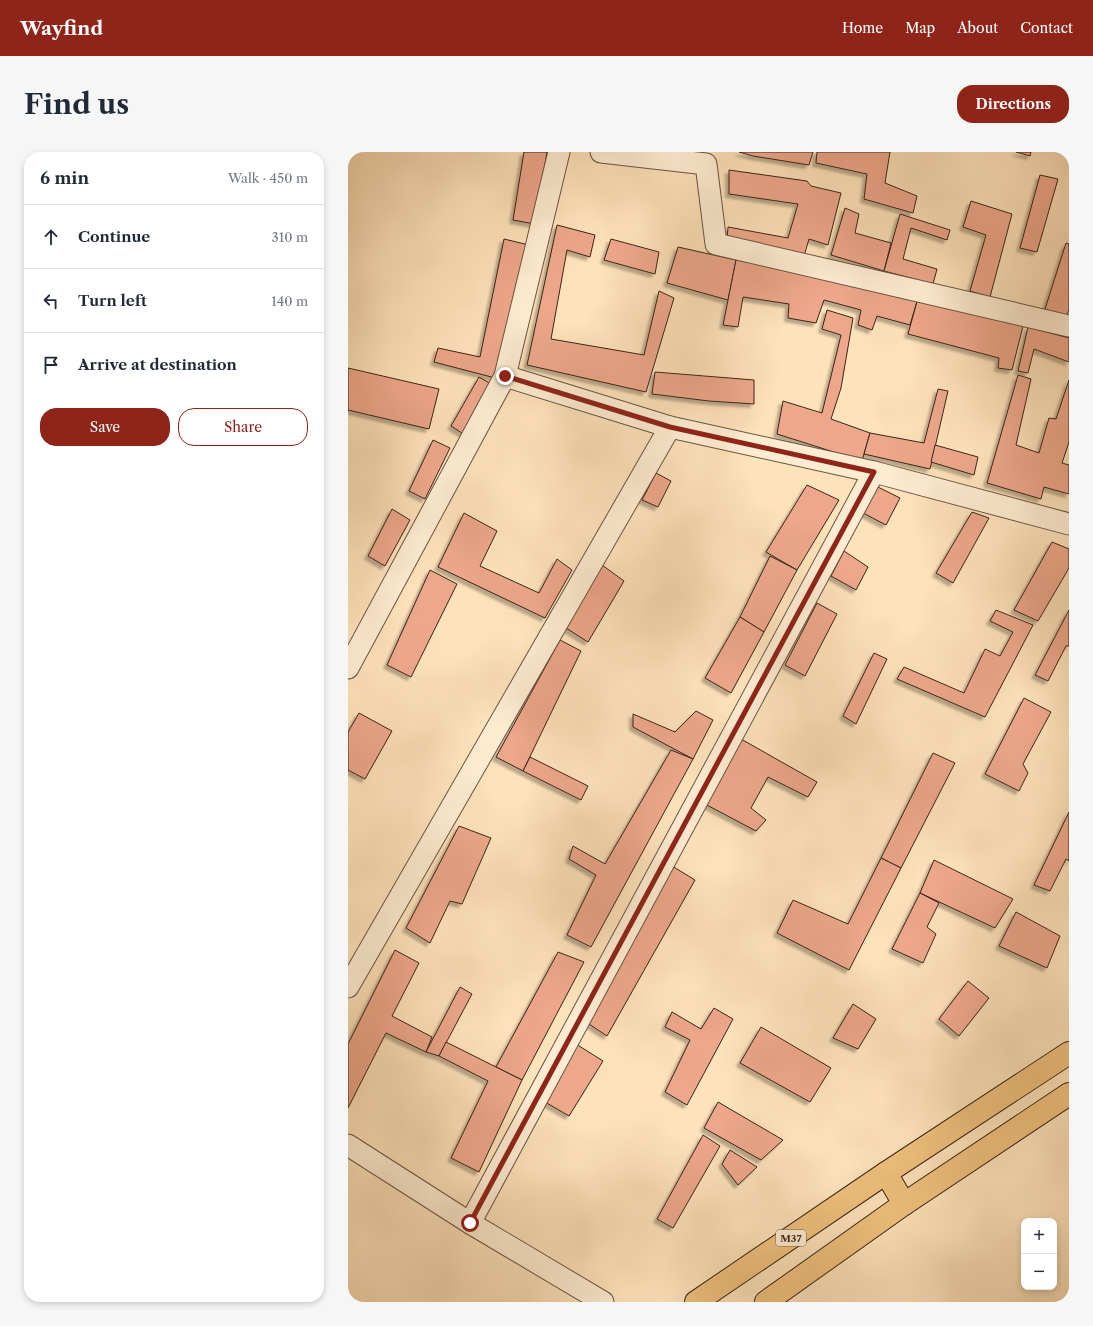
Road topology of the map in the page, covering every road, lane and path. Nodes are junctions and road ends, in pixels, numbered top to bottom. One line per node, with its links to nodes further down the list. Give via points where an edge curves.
1 (559, 152): 4 (street)
2 (601, 152): 3 (street, via 706,164 716,244)
3 (1069, 326)
4 (505, 376): 5 (street); 8 (street)
5 (670, 427): 6 (street); 9 (street)
6 (874, 472): 7 (street); 15 (street)
7 (1069, 524)
8 (348, 668)
9 (348, 987)
10 (1069, 1053): 13 (highway, M37)
11 (1069, 1094): 14 (highway)
12 (348, 1145): 15 (street)
13 (886, 1173): 14 (highway); 17 (highway, M37)
14 (904, 1204): 18 (highway)
15 (470, 1223): 16 (street)
16 (603, 1302)
17 (696, 1302)
18 (766, 1302)

